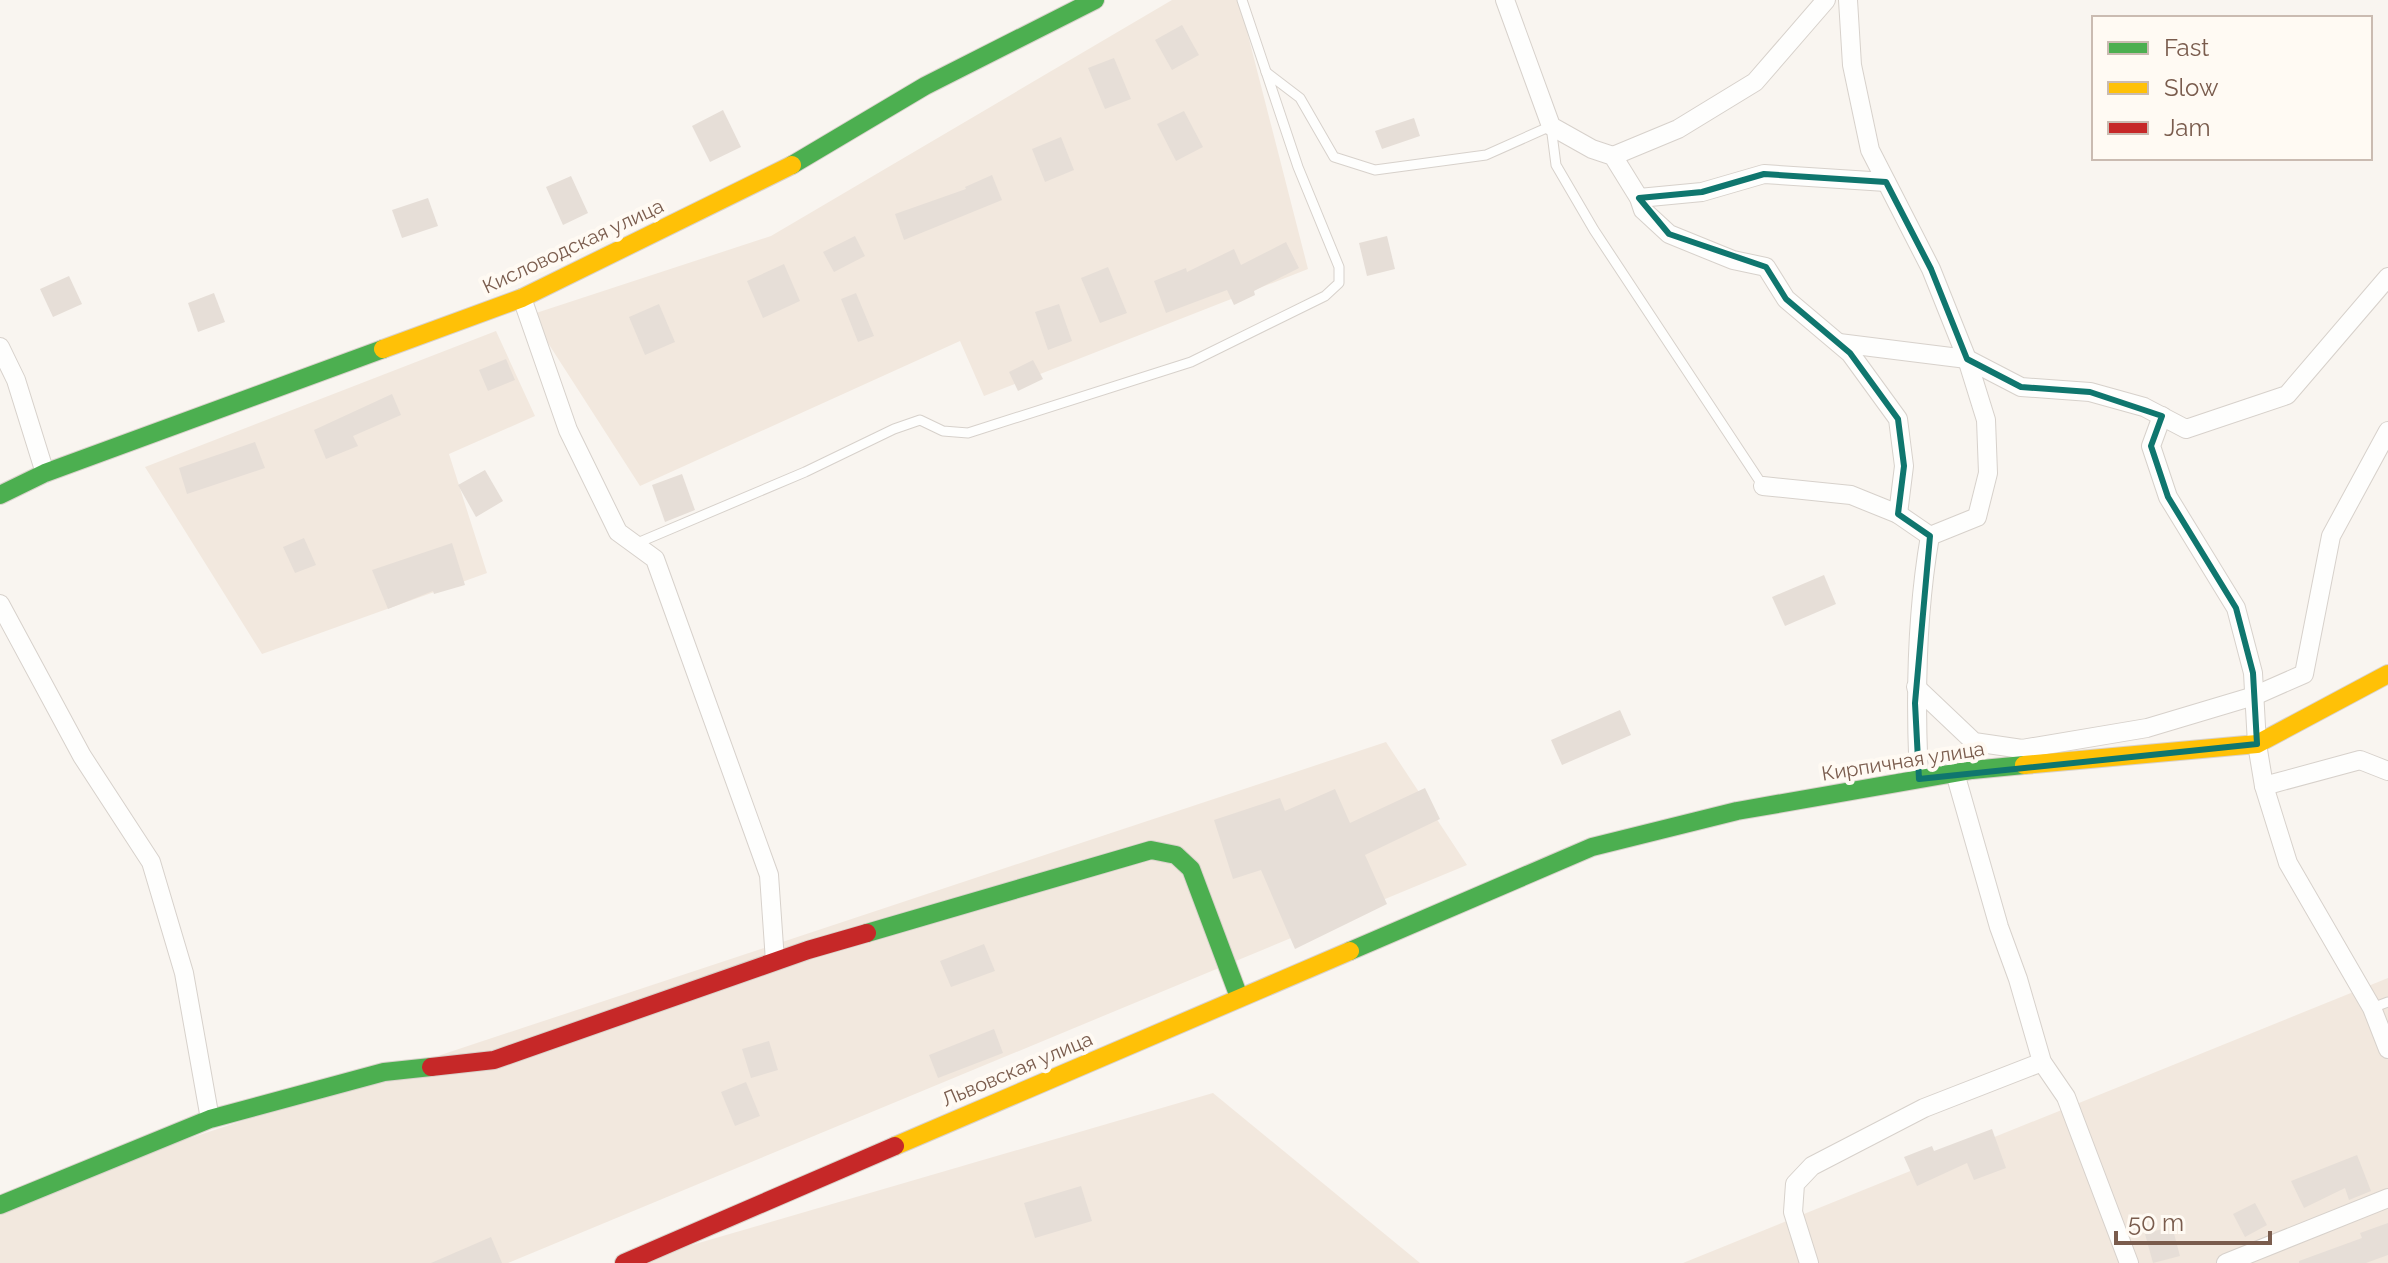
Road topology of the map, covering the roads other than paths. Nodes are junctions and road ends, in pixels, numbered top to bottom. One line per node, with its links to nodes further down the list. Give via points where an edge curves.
1 (1095, 0): 12 (street, Кисловодская улица, via 925,86 793,165)
2 (1242, 0): 6 (lane)
3 (1505, 0): 7 (street)
4 (1826, 0): 8 (street, via 1755,82 1678,129)
5 (1848, 0): 9 (street, via 1852,65 1870,150)
6 (1266, 72): 7 (lane, via 1300,98 1334,157 1375,170 1486,155); 23 (lane, via 1339,267 1339,283 1325,296 1191,362 983,429 943,431 920,420 894,429)
7 (1551, 126): 8 (street); 19 (lane, via 1556,165 1586,217)
8 (1613, 156): 10 (street)
9 (1886, 182): 10 (street, via 1764,174 1702,192); 15 (street, via 1931,269)
10 (1639, 198): 13 (street, via 1643,210 1669,234 1733,260 1766,267 1786,299)
11 (2388, 277): 16 (street, via 2287,395 2186,429)
12 (522, 298): 18 (street, Кисловодская улица); 23 (street, via 568,430 618,532)
13 (1839, 343): 15 (street); 21 (street, via 1898,419 1904,466)
14 (0, 347): 18 (street)
15 (1967, 359): 16 (street, via 2021,387 2090,392); 22 (street, via 1986,420 1988,473 1977,517)
16 (2162, 416): 27 (street, via 2151,446 2155,459 2168,497 2236,608)
17 (2388, 431): 27 (street, via 2331,536 2304,674)
18 (45, 473): 20 (street, Кисловодская улица)
19 (1763, 486): 21 (street, via 1851,495)
20 (0, 495)
21 (1898, 514): 22 (street)
22 (1930, 536): 26 (street)
23 (635, 544): 34 (street, via 655,559 769,875)
24 (0, 604): 39 (street, via 82,756 151,862 184,973)
25 (2388, 674): 28 (street, Кирпичная улица)
26 (1916, 687): 27 (street, via 1974,742 2022,749 2147,728); 31 (street)
27 (2254, 696): 28 (street)
28 (2257, 744): 30 (street, Кирпичная улица); 32 (street)
29 (2388, 771): 32 (street, via 2360,760)
30 (1955, 773): 31 (street, Кирпичная улица); 38 (street)
31 (1919, 779): 33 (street, Кирпичная улица, via 1737,811 1592,847)
32 (2264, 786): 36 (street, via 2288,863)
33 (1427, 916): 35 (street, Львовская улица)
34 (775, 961): 35 (street, via 1151,850 1176,855 1191,869); 39 (street, via 494,1060 384,1072)
35 (1239, 997): 42 (street, Львовская улица)
36 (2380, 1005): 37 (street)
37 (2388, 1049)
38 (2042, 1062): 43 (street, via 1924,1108 1812,1166 1795,1184 1793,1212); 44 (street, via 2066,1097)
39 (210, 1119): 41 (street)
40 (2388, 1198): 45 (street)
41 (0, 1205)
42 (624, 1263)
43 (1809, 1263)
44 (2129, 1263)
45 (2226, 1263)

